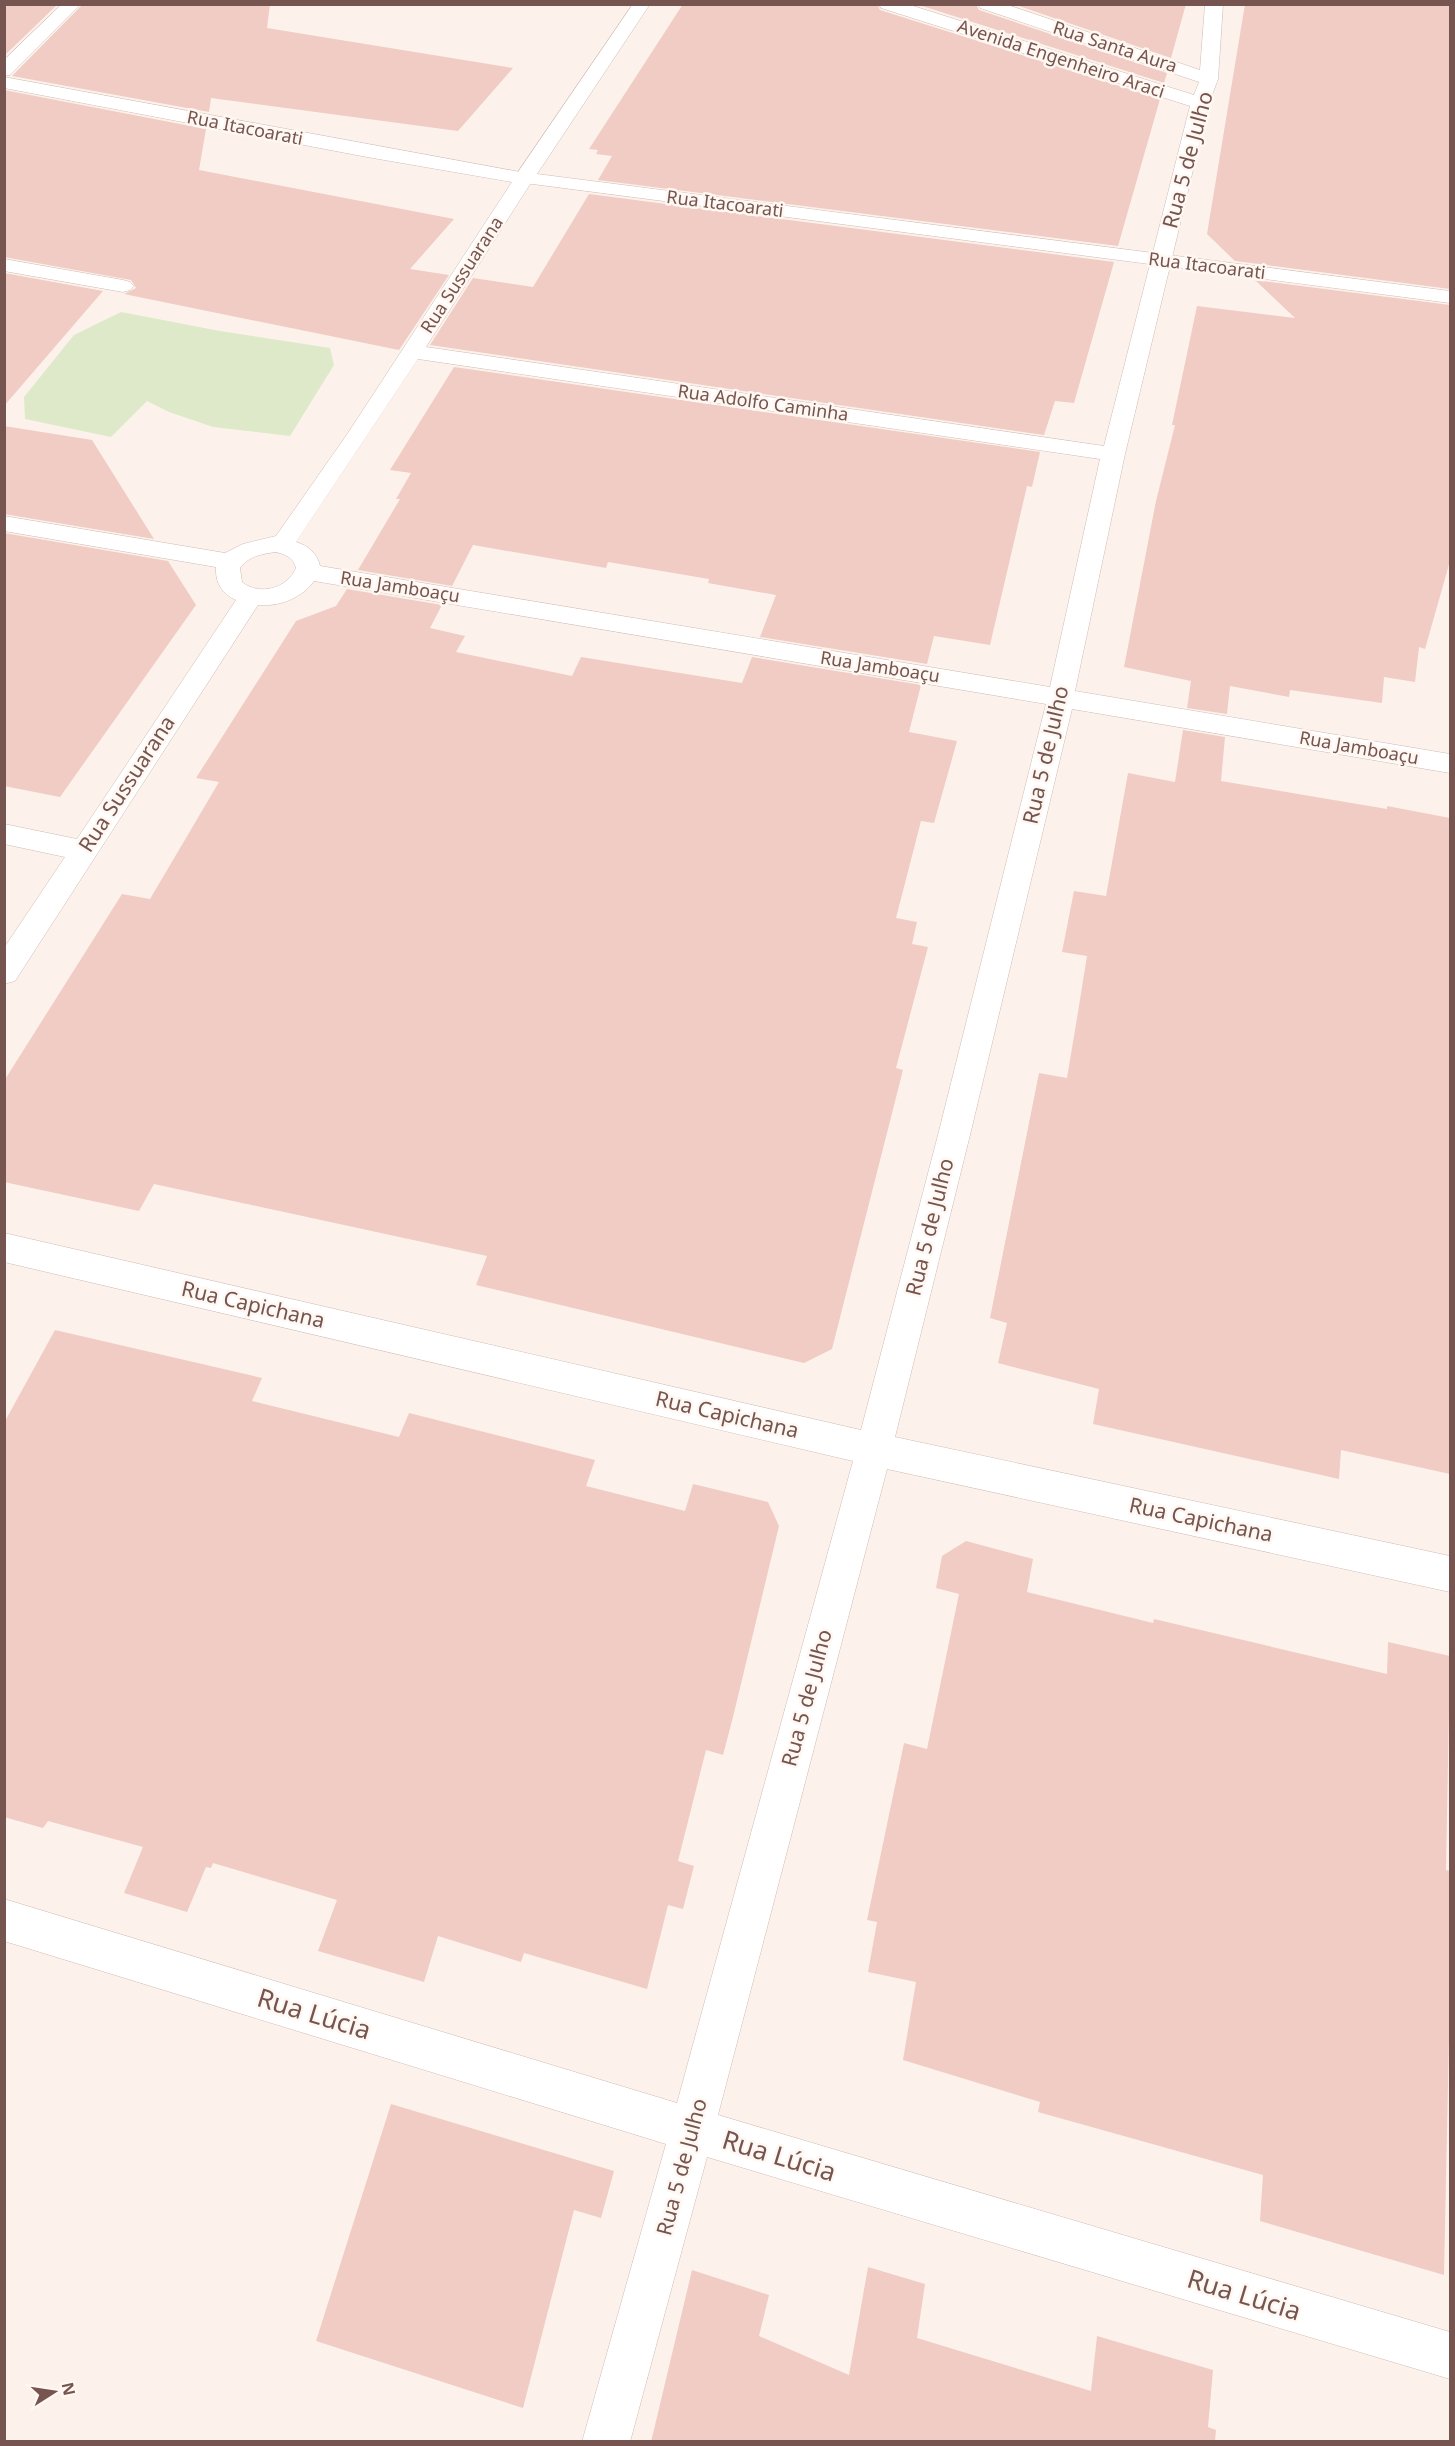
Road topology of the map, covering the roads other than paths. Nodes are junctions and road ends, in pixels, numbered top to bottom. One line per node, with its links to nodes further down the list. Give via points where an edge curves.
1 (73, 4): 6 (street)
2 (642, 4): 9 (street, Rua Sussuarana)
3 (887, 4): 8 (street, Avenida Engenheiro Araci)
4 (986, 4): 8 (street, Rua Santa Aura)
5 (1214, 4): 8 (street, Rua 5 de Julho)
6 (4, 71)
7 (4, 82): 9 (street, Rua Itacoarati)
8 (1205, 91): 10 (street, Rua 5 de Julho)
9 (524, 178): 10 (street, Rua Itacoarati); 14 (street, Rua Sussuarana)
10 (1161, 260): 13 (street, Rua Itacoarati); 15 (street, Rua 5 de Julho)
11 (4, 265): 12 (street)
12 (123, 286)
13 (1450, 297)
14 (412, 352): 15 (street, Rua Adolfo Caminha); 17 (street, Rua Sussuarana)
15 (1113, 454): 21 (street, Rua 5 de Julho)
16 (4, 523): 18 (street)
17 (282, 545): 18 (street, via 254,547); 19 (street, via 306,556)
18 (231, 562): 20 (street, via 226,569 228,583)
19 (308, 572): 20 (street, via 296,587 286,592); 21 (street, Rua Jamboaçu)
20 (251, 597): 24 (street, Rua Sussuarana)
21 (1061, 698): 22 (street, Rua Jamboaçu); 27 (street, Rua 5 de Julho)
22 (1450, 763)
23 (4, 834): 24 (street)
24 (83, 851): 25 (street, Rua Sussuarana)
25 (4, 973)
26 (4, 1247): 27 (street, Rua Capichana)
27 (873, 1449): 28 (street, Rua Capichana); 30 (street, Rua 5 de Julho)
28 (1450, 1574)
29 (4, 1920): 30 (street, Rua Lúcia)
30 (693, 2130): 31 (street, Rua Lúcia); 32 (street, Rua 5 de Julho)
31 (1450, 2356)
32 (606, 2442)

